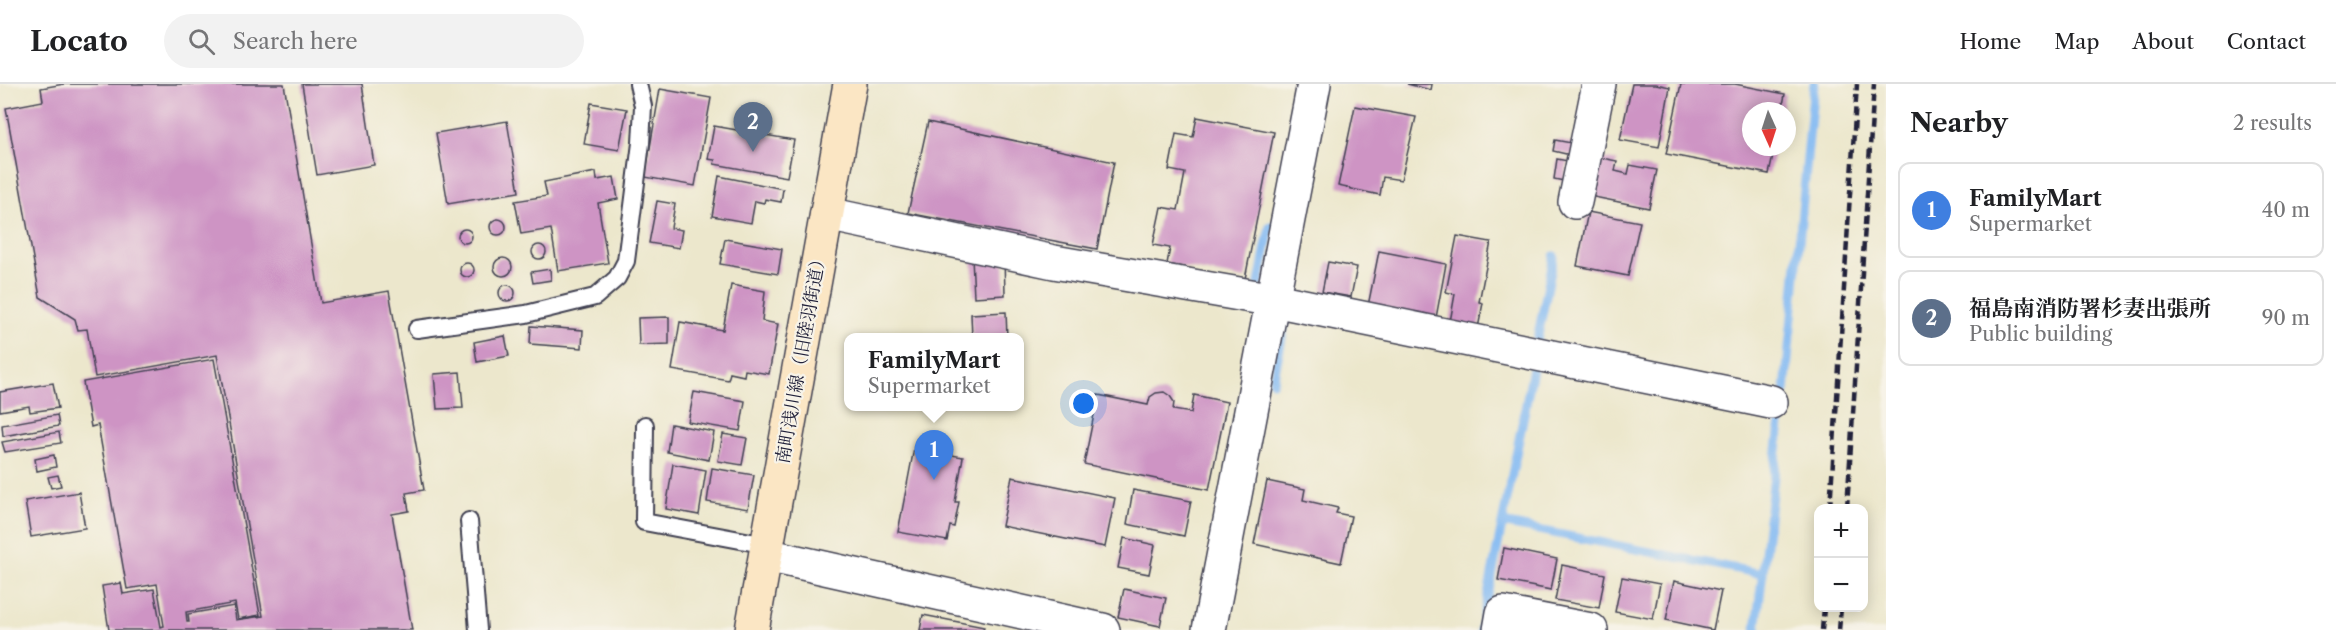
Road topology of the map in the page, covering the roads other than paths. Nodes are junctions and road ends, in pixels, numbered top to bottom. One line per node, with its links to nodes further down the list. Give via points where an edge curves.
1 (638, 84): 8 (lane, via 643,106 641,143 626,261 617,278 595,297 526,314)
2 (850, 84): 6 (street, 南町浅川線（旧陸羽街道）)
3 (1314, 84): 7 (street)
4 (1599, 84): 5 (street)
5 (1575, 202)
6 (827, 214): 7 (street, via 1054,262); 12 (street, 南町浅川線（旧陸羽街道）)
7 (1274, 300): 9 (street); 16 (street)
8 (417, 329)
9 (1771, 402)
10 (645, 425): 12 (lane, via 644,522)
11 (469, 521): 13 (lane)
12 (766, 550): 14 (street, 南町浅川線（旧陸羽街道）); 15 (street)
13 (478, 630)
14 (752, 630)
15 (1103, 630)
16 (1209, 630)
17 (1500, 630): 18 (street, via 1503,613)
18 (1591, 630)

